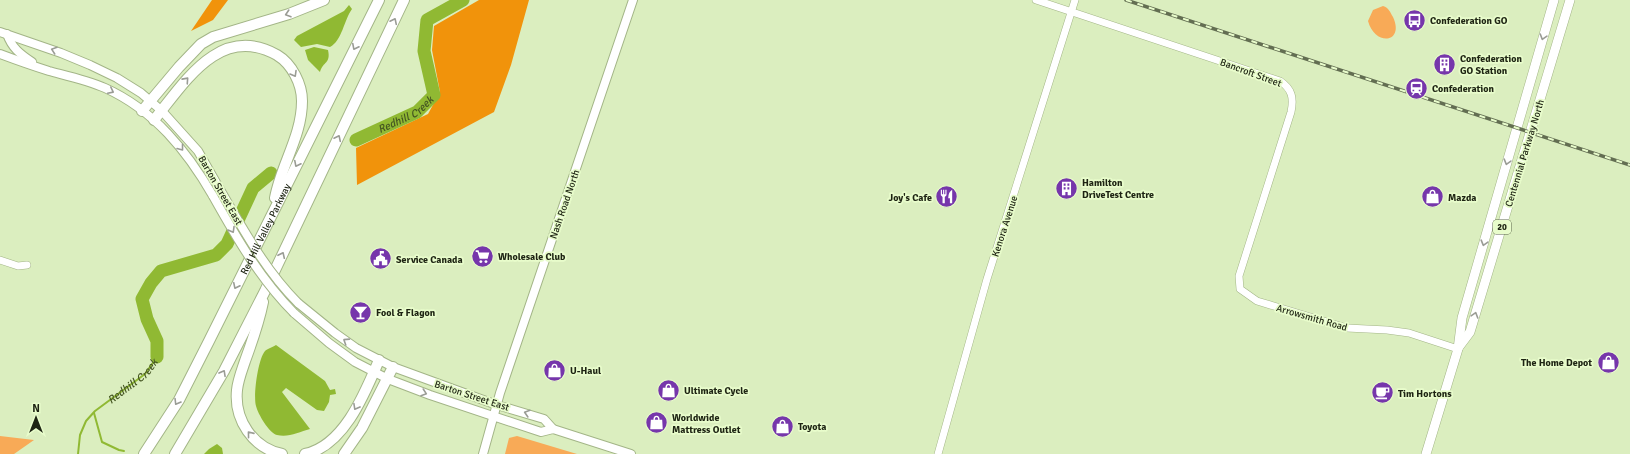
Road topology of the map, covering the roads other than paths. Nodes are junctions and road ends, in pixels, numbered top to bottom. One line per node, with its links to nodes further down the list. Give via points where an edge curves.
1 (324, 0): 13 (highway, one-way to 13, via 289,14 213,37 190,54)
2 (379, 0): 17 (highway, Red Hill Valley Parkway, one-way to 17)
3 (404, 0): 21 (highway, one-way to 3)
4 (633, 0): 27 (main road, Nash Road North)
5 (1036, 0): 9 (street, Bancroft Street)
6 (1075, 0): 9 (street, Kenora Avenue)
7 (1554, 0): 22 (main road, Centennial Parkway North / 20, one-way to 22, via 1462,318)
8 (1570, 0): 22 (main road, Centennial Parkway North / 20, one-way to 8, via 1470,332)
9 (1070, 11): 20 (street, Bancroft Street, via 1280,81 1288,86 1292,97 1291,112 1239,276); 37 (street, Kenora Avenue, via 987,279)
10 (2, 35): 12 (main road, via 16,50); 13 (main road, Barton Street East, one-way to 10, via 117,78 90,64)
11 (0, 54): 12 (main road, Barton Street East)
12 (47, 70): 14 (main road, Barton Street East, one-way to 14, via 104,88 125,98)
13 (150, 101): 14 (highway); 15 (main road, Barton Street East)
14 (142, 111): 16 (main road, Barton Street East)
15 (162, 111): 16 (highway); 17 (highway, one-way to 17, via 203,63 222,50 235,46 254,47 269,51 284,60 299,85 302,100 295,141 276,192); 23 (main road, Barton Street East, one-way to 15, bridge, via 335,334 298,303 276,279 198,151)
16 (154, 120): 25 (main road, Barton Street East, one-way to 25, bridge, via 178,144 197,170 243,248 262,276 294,313 348,357)
17 (272, 213): 30 (highway, Red Hill Valley Parkway, one-way to 30, via 179,400)
18 (0, 260): 19 (street, via 18,266)
19 (27, 265)
20 (1240, 289): 22 (street, Arrowsmith Road, via 1257,301 1347,328 1409,333)
21 (265, 290): 31 (highway, one-way to 21, via 224,371); 32 (highway, one-way to 21, via 261,445 249,434 239,413 237,398 241,374 261,315)
22 (1458, 349): 38 (main road, Centennial Parkway North / 20)
23 (379, 360): 24 (main road, Barton Street East); 25 (highway)
24 (393, 368): 26 (highway); 27 (main road, Barton Street East)
25 (374, 372): 26 (main road, Barton Street East); 33 (highway, one-way to 33, via 356,409 336,437 327,445)
26 (388, 379): 28 (main road, Barton Street East, one-way to 28); 34 (highway, via 362,428)
27 (497, 405): 28 (main road, Nash Road North); 29 (main road, Barton Street East, one-way to 27, via 544,419)
28 (493, 417): 29 (main road, Barton Street East, via 541,432); 35 (main road, Nash Road North)
29 (553, 429): 36 (main road, Barton Street East)
30 (144, 454)
31 (175, 454)
32 (282, 454)
33 (305, 454)
34 (344, 454)
35 (483, 454)
36 (631, 454)
37 (938, 454)
38 (1426, 454)

